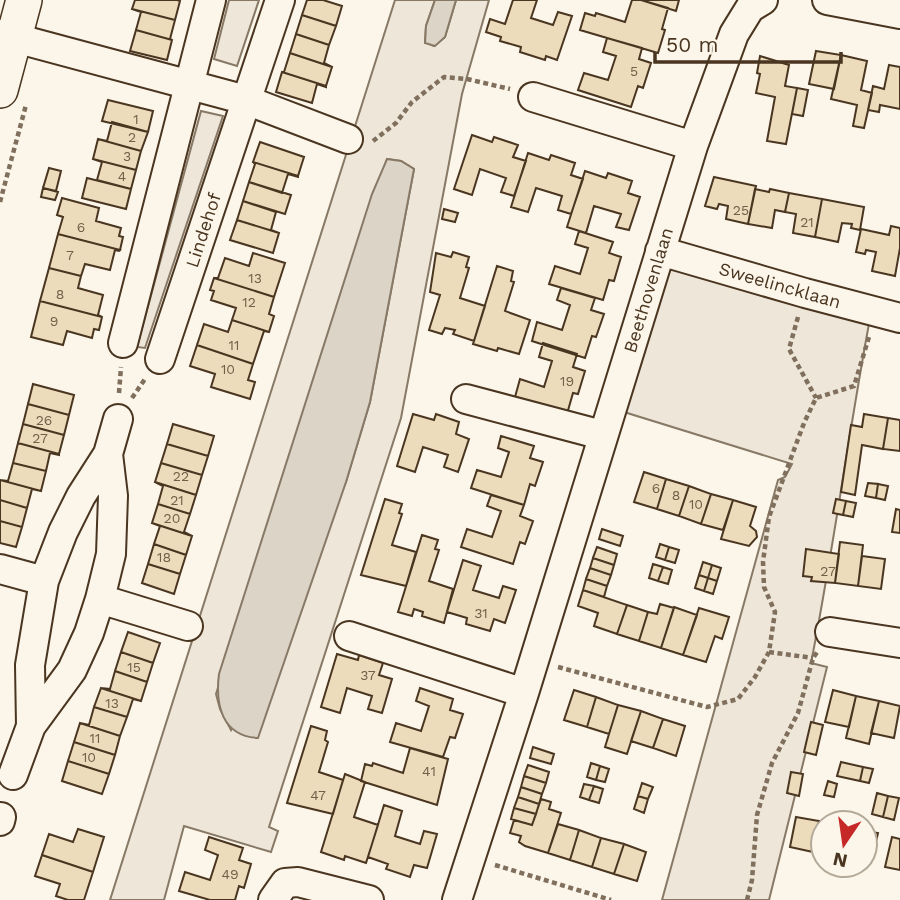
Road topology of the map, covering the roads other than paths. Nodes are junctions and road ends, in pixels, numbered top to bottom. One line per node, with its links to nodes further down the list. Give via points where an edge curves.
1 (24, 0): 7 (main road)
2 (211, 0): 8 (street)
3 (279, 0): 11 (street, Lindehof)
4 (764, 0): 13 (street, Beethovenlaan, via 750,8 734,34)
5 (827, 0): 6 (street)
6 (900, 14)
7 (7, 36): 8 (street); 9 (main road)
8 (189, 86): 11 (street); 16 (street)
9 (0, 90)
10 (533, 97): 13 (street)
11 (246, 100): 12 (street); 17 (street, Lindehof)
12 (348, 139)
13 (694, 146): 14 (street, Beethovenlaan)
14 (660, 251): 15 (street, Sweelincklaan); 20 (street, Beethovenlaan)
15 (888, 315)
16 (123, 343)
17 (160, 359)
18 (466, 399): 20 (street)
19 (118, 419): 21 (street)
20 (602, 435): 29 (street, Beethovenlaan)
21 (108, 454): 23 (street, via 81,496); 24 (street, via 113,496 111,554)
22 (0, 569): 23 (street)
23 (44, 581): 30 (street, via 30,665)
24 (100, 599): 25 (street); 30 (street, via 72,670)
25 (188, 626)
26 (831, 632): 28 (street)
27 (349, 636): 29 (street)
28 (900, 643)
29 (524, 693): 34 (street, Beethovenlaan)
30 (31, 726): 31 (street)
31 (13, 775)
32 (273, 900): 33 (street, via 285,883 298,882)
33 (369, 900)
34 (457, 900)

